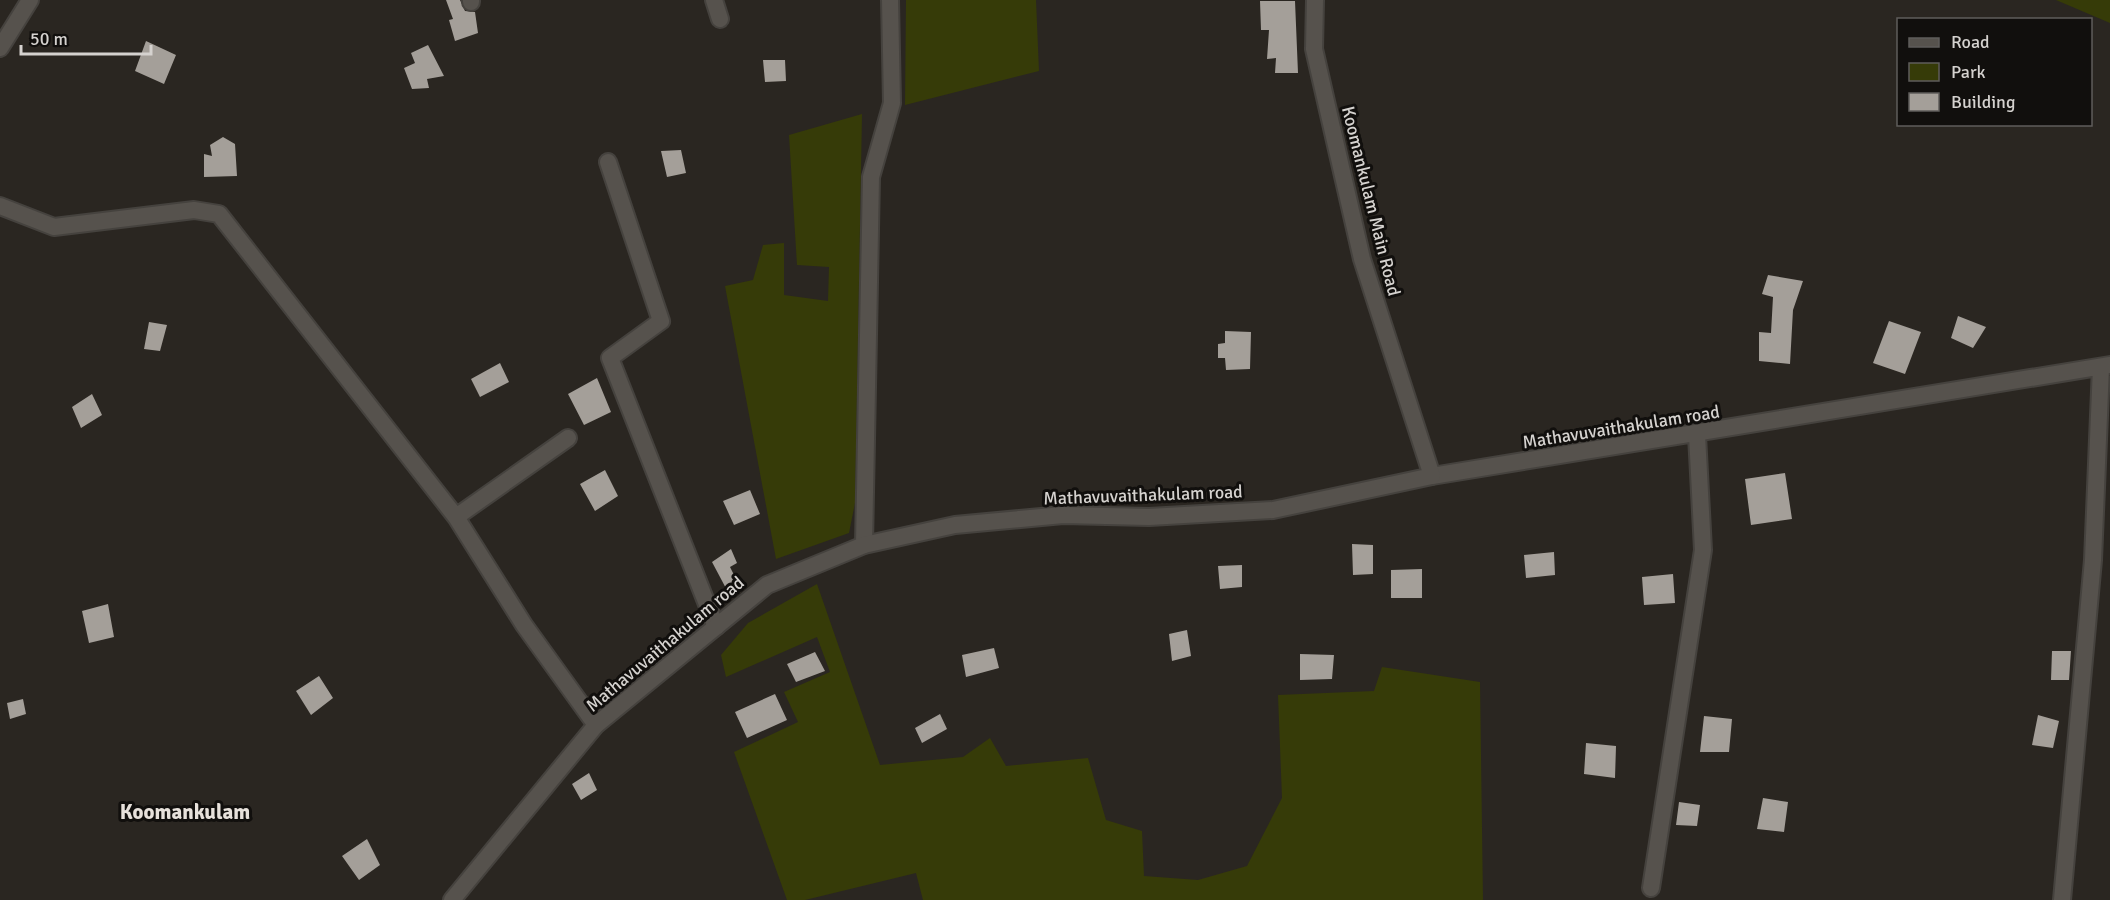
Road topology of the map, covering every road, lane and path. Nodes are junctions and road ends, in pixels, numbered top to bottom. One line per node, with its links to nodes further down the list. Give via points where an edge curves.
1 (30, 0): 6 (street)
2 (714, 0): 5 (street)
3 (890, 0): 14 (street, via 892,103 871,177)
4 (1315, 0): 12 (street, Koomankulam Main Road, via 1314,49 1362,259)
5 (720, 20)
6 (0, 48)
7 (608, 162): 15 (street, via 661,321 610,358)
8 (0, 206): 13 (street, via 54,227 194,210 219,214)
9 (2106, 366): 10 (street, Mathavuvaithakulam road); 19 (street)
10 (1697, 435): 12 (street, Mathavuvaithakulam road); 17 (street, via 1703,550)
11 (568, 438): 13 (street)
12 (1432, 476): 14 (street, Mathavuvaithakulam road, via 1273,510 1149,517 1064,515 955,525)
13 (456, 517): 16 (street, via 524,625)
14 (864, 545): 15 (street, Mathavuvaithakulam road, via 766,585)
15 (716, 627): 16 (street, Mathavuvaithakulam road)
16 (596, 726): 18 (street, Mathavuvaithakulam road)
17 (1651, 888)
18 (452, 900)
19 (2062, 900)

